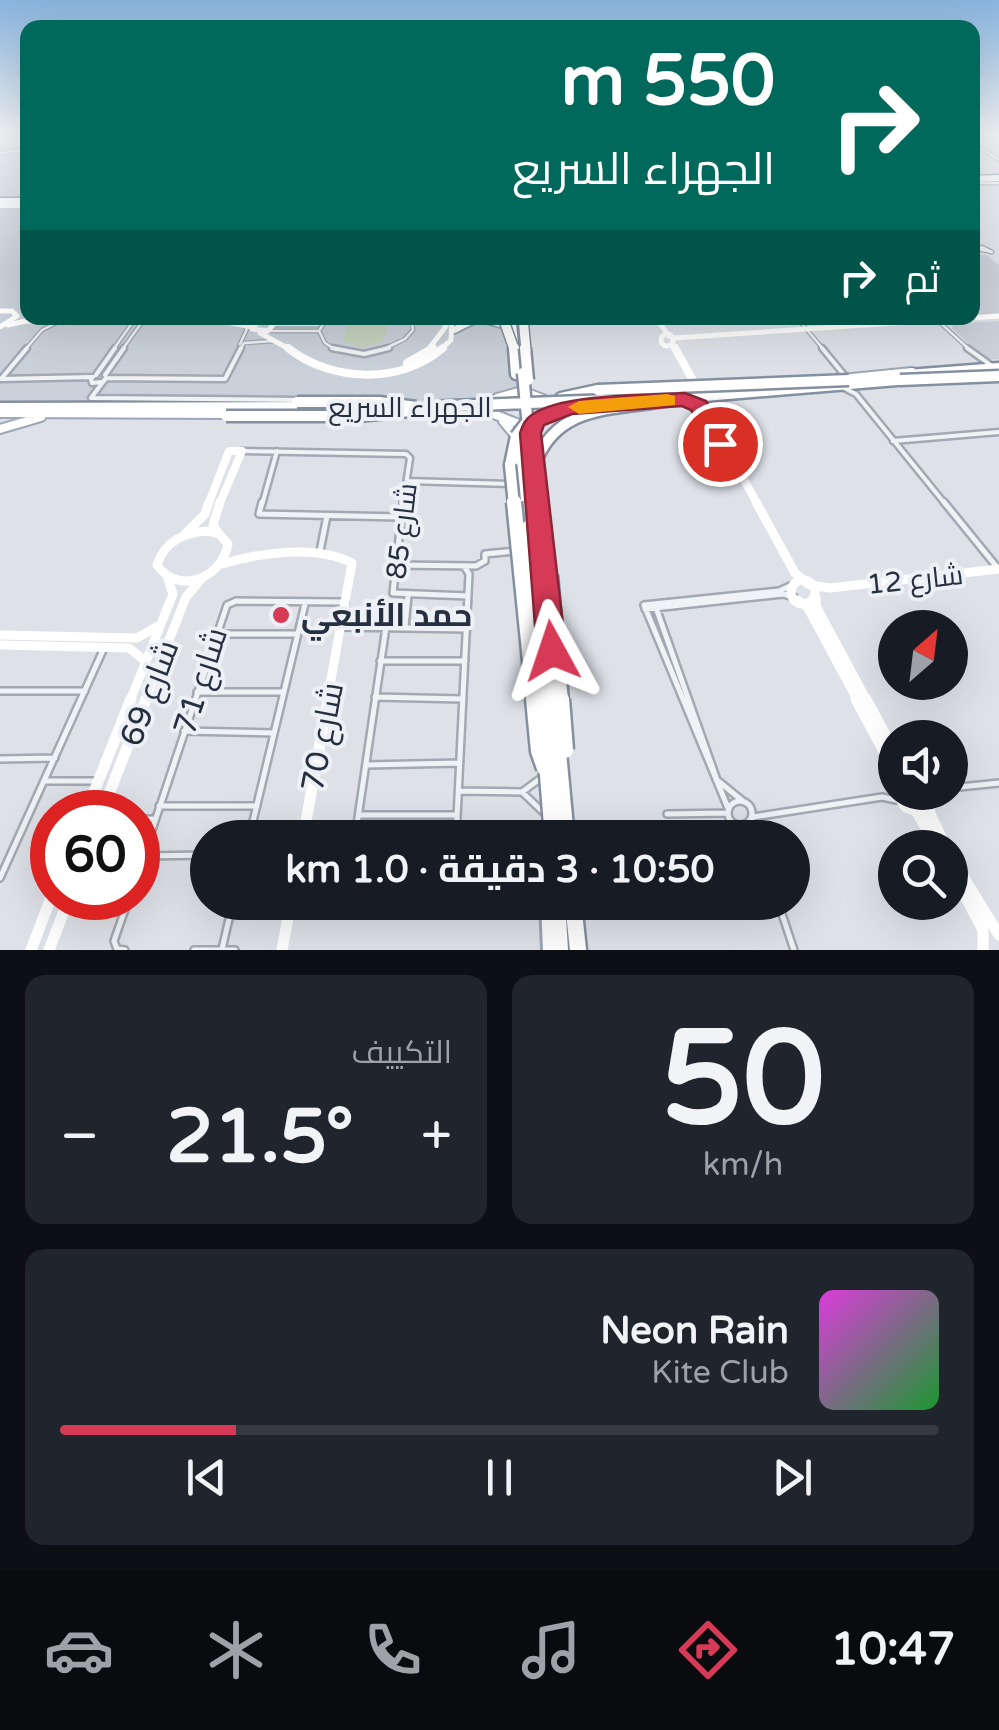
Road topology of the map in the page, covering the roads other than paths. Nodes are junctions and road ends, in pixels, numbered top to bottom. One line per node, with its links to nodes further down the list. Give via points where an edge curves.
1 (985, 250): 2 (street)
2 (999, 260)
3 (0, 312): 4 (street)
4 (16, 314): 5 (street); 27 (street)
5 (20, 315)
6 (54, 325): 41 (street)
7 (119, 325): 26 (street)
8 (240, 325): 44 (street, via 247,329)
9 (245, 325): 28 (street)
10 (256, 325): 28 (street)
11 (266, 325): 30 (street)
12 (322, 325): 29 (street)
13 (414, 325): 29 (street, via 408,338 378,352 354,353 324,342)
14 (446, 325): 37 (street)
15 (453, 325): 31 (street)
16 (462, 325): 31 (main road)
17 (512, 325): 138 (highway, bridge)
18 (512, 325): 48 (main road, via 512,376)
19 (513, 325): 46 (main road)
20 (513, 325): 59 (highway, bridge)
21 (656, 325): 34 (street)
22 (660, 325): 35 (street)
23 (800, 325): 32 (street)
24 (870, 325): 32 (street)
25 (943, 325): 38 (street)
26 (130, 326): 42 (street); 43 (street)
27 (3, 327)
28 (252, 327): 33 (street)
29 (320, 328): 30 (street)
30 (272, 329): 33 (street); 39 (street, via 316,361)
31 (454, 330): 37 (street)
32 (803, 331): 35 (street); 45 (street)
33 (260, 333): 36 (street)
34 (661, 340): 35 (street); 49 (street, via 687,381)
35 (673, 340): 47 (street, via 690,380)
36 (279, 341): 39 (street, via 317,366 350,373); 44 (street, via 244,343)
37 (440, 346): 39 (street, via 416,365)
38 (982, 364): 40 (main road, الجهراء السريع); 45 (main road, الجهراء السريع)
39 (385, 370)
40 (997, 373): 45 (highway, الجهراء السريع, bridge); 49 (highway, الجهراء السريع, bridge)
41 (1, 379): 42 (street)
42 (91, 379): 43 (street); 50 (street)
43 (104, 379): 44 (street); 50 (street)
44 (224, 379)
45 (851, 381): 47 (main road, الجهراء السريع); 55 (highway, الجهراء السريع, bridge); 63 (street); 138 (highway, bridge, via 586,391 549,404 520,428 510,470)
46 (533, 393): 48 (main road); 51 (main road)
47 (706, 393): 49 (main road, الجهراء السريع); 64 (street, via 704,406)
48 (501, 396): 53 (main road, الجهراء السريع, via 478,402); 57 (main road)
49 (682, 396): 51 (main road, الجهراء السريع); 55 (highway, الجهراء السريع, bridge); 59 (main road, الجهراء السريع); 67 (street, via 699,406); 70 (highway, bridge, via 564,422 541,446)
50 (91, 398): 53 (street)
51 (543, 400): 59 (main road, via 547,406)
52 (268, 403): 53 (main road, الجهراء السريع); 54 (main road, الجهراء السريع); 55 (highway, bridge, via 385,402)
53 (314, 404)
54 (0, 409): 55 (highway, الجهراء السريع, bridge); 56 (main road, الجهراء السريع)
55 (413, 409): 58 (highway, bridge, via 358,416)
56 (68, 413): 58 (main road, الجهراء السريع); 61 (main road)
57 (494, 413): 58 (main road, الجهراء السريع); 60 (main road)
58 (202, 414)
59 (536, 418): 60 (main road); 70 (highway, bridge); 78 (main road, via 530,433)
60 (503, 420): 69 (main road, via 518,438)
61 (0, 428)
62 (999, 432): 63 (street)
63 (893, 441): 86 (street)
64 (733, 450): 67 (street); 68 (street)
65 (242, 451): 66 (street, شارع 85); 72 (street); 72 (street, شارع 85, via 229,451)
66 (277, 451): 71 (street, شارع 85, via 401,452 410,458); 73 (street, via 259,514)
67 (722, 456): 68 (street); 75 (street)
68 (738, 460): 75 (street)
69 (518, 467): 71 (street, via 511,483 500,485); 79 (main road)
70 (532, 478): 165 (highway, bridge)
71 (407, 481): 74 (street, شارع 85)
72 (210, 514): 76 (street); 77 (street)
73 (327, 516): 74 (street); 82 (street)
74 (402, 517): 84 (street, شارع 85)
75 (770, 531): 89 (street); 90 (street, via 792,576)
76 (185, 534): 77 (street); 88 (street, via 158,559)
77 (219, 534): 80 (street)
78 (542, 542): 166 (main road); 167 (highway, bridge, via 550,576)
79 (525, 547): 85 (street, via 488,553 482,564); 138 (main road)
80 (228, 548): 81 (street); 83 (street)
81 (250, 556): 82 (street); 83 (street)
82 (319, 556): 97 (street, شارع 70, via 352,563)
83 (222, 564): 87 (street)
84 (395, 565): 85 (street); 92 (street, شارع 85, via 394,593)
85 (464, 566): 93 (street)
86 (999, 569): 91 (street, شارع 12)
87 (202, 578): 88 (street); 99 (street, شارع 69)
88 (168, 579): 98 (street, شارع 69)
89 (809, 584): 90 (street, شارع 12); 91 (street, شارع 12); 94 (street)
90 (790, 585): 95 (street); 100 (street)
91 (830, 588): 94 (street, شارع 12)
92 (408, 596): 93 (street, شارع 85); 104 (street)
93 (468, 596): 105 (street)
94 (817, 596): 95 (street, شارع 12, via 811,602); 126 (street, via 816,606)
95 (796, 599): 100 (street, via 783,594); 130 (street, via 808,608)
96 (306, 602): 97 (street, شارع 71); 106 (street, شارع 71, via 227,605); 107 (street)
97 (346, 602): 102 (street, شارع 70)
98 (169, 604): 99 (street); 101 (street, شارع 69)
99 (183, 605): 129 (street, شارع 69)
100 (656, 606): 118 (street, via 645,607); 119 (street)
101 (160, 625): 112 (street); 117 (street, شارع 69)
102 (342, 627): 103 (street); 160 (street, شارع 70)
103 (386, 627): 104 (street); 115 (street)
104 (404, 627): 105 (street)
105 (467, 629): 116 (street)
106 (216, 634): 107 (street); 122 (street, شارع 71)
107 (298, 634): 123 (street)
108 (0, 635): 109 (street)
109 (48, 636): 110 (street); 113 (street)
110 (64, 636): 112 (street); 114 (street)
111 (0, 645): 113 (street)
112 (112, 645): 114 (street); 117 (street, via 138,652); 121 (street)
113 (42, 646): 114 (street)
114 (58, 647)
115 (380, 661): 116 (street); 124 (street)
116 (464, 661): 125 (street)
117 (145, 663): 131 (street, شارع 69)
118 (666, 666): 119 (street); 152 (street)
119 (677, 666): 149 (street, via 718,780)
120 (0, 691): 121 (street)
121 (85, 691): 133 (street)
122 (197, 692): 123 (street); 127 (street, شارع 71)
123 (283, 692): 128 (street)
124 (374, 697): 125 (street); 137 (street)
125 (463, 698): 136 (street)
126 (878, 721)
127 (184, 731): 128 (street); 148 (street, شارع 71)
128 (274, 733): 151 (street)
129 (131, 738): 131 (street); 134 (street, شارع 69)
130 (878, 740)
131 (114, 741): 132 (street, شارع 69)
132 (108, 757): 134 (street); 140 (street, شارع 69)
133 (55, 758): 135 (street); 139 (street)
134 (124, 758): 144 (street, شارع 69)
135 (0, 759)
136 (460, 763): 137 (street); 145 (street)
137 (366, 765): 155 (street)
138 (547, 778): 146 (street); 157 (main road); 164 (highway, bridge)
139 (44, 781): 140 (street); 171 (street)
140 (98, 782): 143 (street, شارع 69)
141 (999, 783): 142 (street)
142 (968, 786)
143 (95, 790)
144 (111, 790)
145 (458, 792): 146 (street); 156 (street)
146 (522, 792): 157 (street)
147 (878, 798): 153 (street)
148 (160, 803)
149 (746, 803): 152 (street, via 736,800); 153 (street); 158 (street)
150 (160, 806): 151 (street)
151 (257, 806): 159 (street)
152 (728, 811): 154 (street); 168 (street)
153 (767, 813): 158 (street)
154 (667, 814)
155 (358, 815): 156 (street); 161 (street)
156 (457, 815): 162 (street)
157 (545, 815): 163 (main road)
158 (752, 819)
159 (254, 820)
160 (306, 820)
161 (358, 820)
162 (457, 820)
163 (546, 820)
164 (549, 820)
165 (565, 820)
166 (565, 820)
167 (566, 820)
168 (738, 820)
169 (190, 855): 170 (street)
170 (160, 856)
171 (0, 878)
172 (968, 884): 183 (street)
173 (968, 902): 195 (street, via 983,930)
174 (42, 920): 186 (street)
175 (60, 920): 185 (street)
176 (121, 920): 187 (street, via 114,940)
177 (229, 920): 189 (street)
178 (287, 920): 191 (street)
179 (547, 920): 192 (main road)
180 (558, 920): 193 (highway)
181 (578, 920): 184 (highway)
182 (784, 920): 194 (street)
183 (999, 935)
184 (582, 946)
185 (49, 948)
186 (30, 950)
187 (125, 950)
188 (194, 950): 189 (street)
189 (222, 950): 190 (street)
190 (235, 950)
191 (282, 950)
192 (546, 950)
193 (560, 950)
194 (794, 950)
195 (983, 950)

